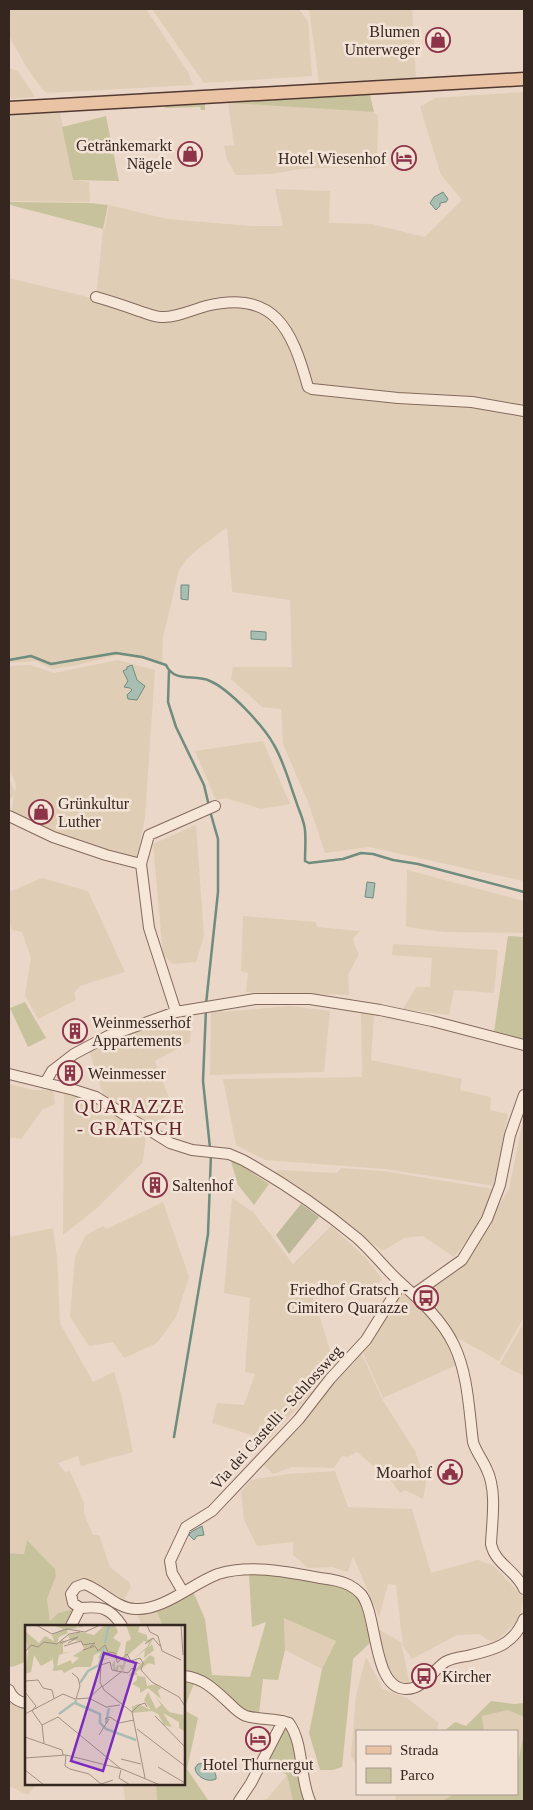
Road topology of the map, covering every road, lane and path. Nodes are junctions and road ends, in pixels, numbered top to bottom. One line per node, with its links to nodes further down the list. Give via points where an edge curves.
1 (524, 78): 2 (main road)
2 (9, 108)
3 (96, 297): 4 (street, via 161,317 227,302 250,303 269,312 283,326 296,350 308,387 312,389 472,402)
4 (524, 411)
5 (211, 808): 7 (street, via 149,835)
6 (9, 816): 7 (street, via 54,837)
7 (141, 864): 8 (street, via 149,928)
8 (176, 1012): 9 (street, via 255,999 310,999 432,1021); 11 (street, via 108,1036 74,1054 52,1071)
9 (524, 1045)
10 (9, 1074): 11 (street)
11 (45, 1083): 13 (street, via 96,1097 170,1143 192,1150 229,1154 255,1167 357,1238)
12 (524, 1095): 14 (street, via 510,1135 500,1185 487,1219 462,1260)
13 (401, 1284): 14 (street); 16 (street, Via dei Castelli - Schlossweg, via 366,1340 299,1419 212,1511 186,1527 170,1561 172,1573)
14 (414, 1294): 15 (street, via 442,1326 460,1359 473,1442 488,1470 492,1488 492,1551)
15 (524, 1589)
16 (183, 1592): 17 (street, via 165,1602 135,1609 121,1605 84,1584 76,1587 70,1598); 18 (street, via 217,1574 237,1570 296,1573 348,1585 362,1595 367,1606 387,1678 404,1689 424,1682 444,1662 505,1644)
17 (80, 1608): 19 (street); 20 (street, via 99,1606 117,1617)
18 (524, 1619)
19 (72, 1625)
20 (121, 1625)
21 (185, 1676): 24 (street, via 197,1678 208,1685 246,1716)
22 (9, 1690): 23 (street, via 12,1696)
23 (25, 1703)
24 (283, 1721): 25 (street, via 252,1783); 26 (street, via 289,1723 296,1736 301,1772)
25 (239, 1801)
26 (310, 1801)

